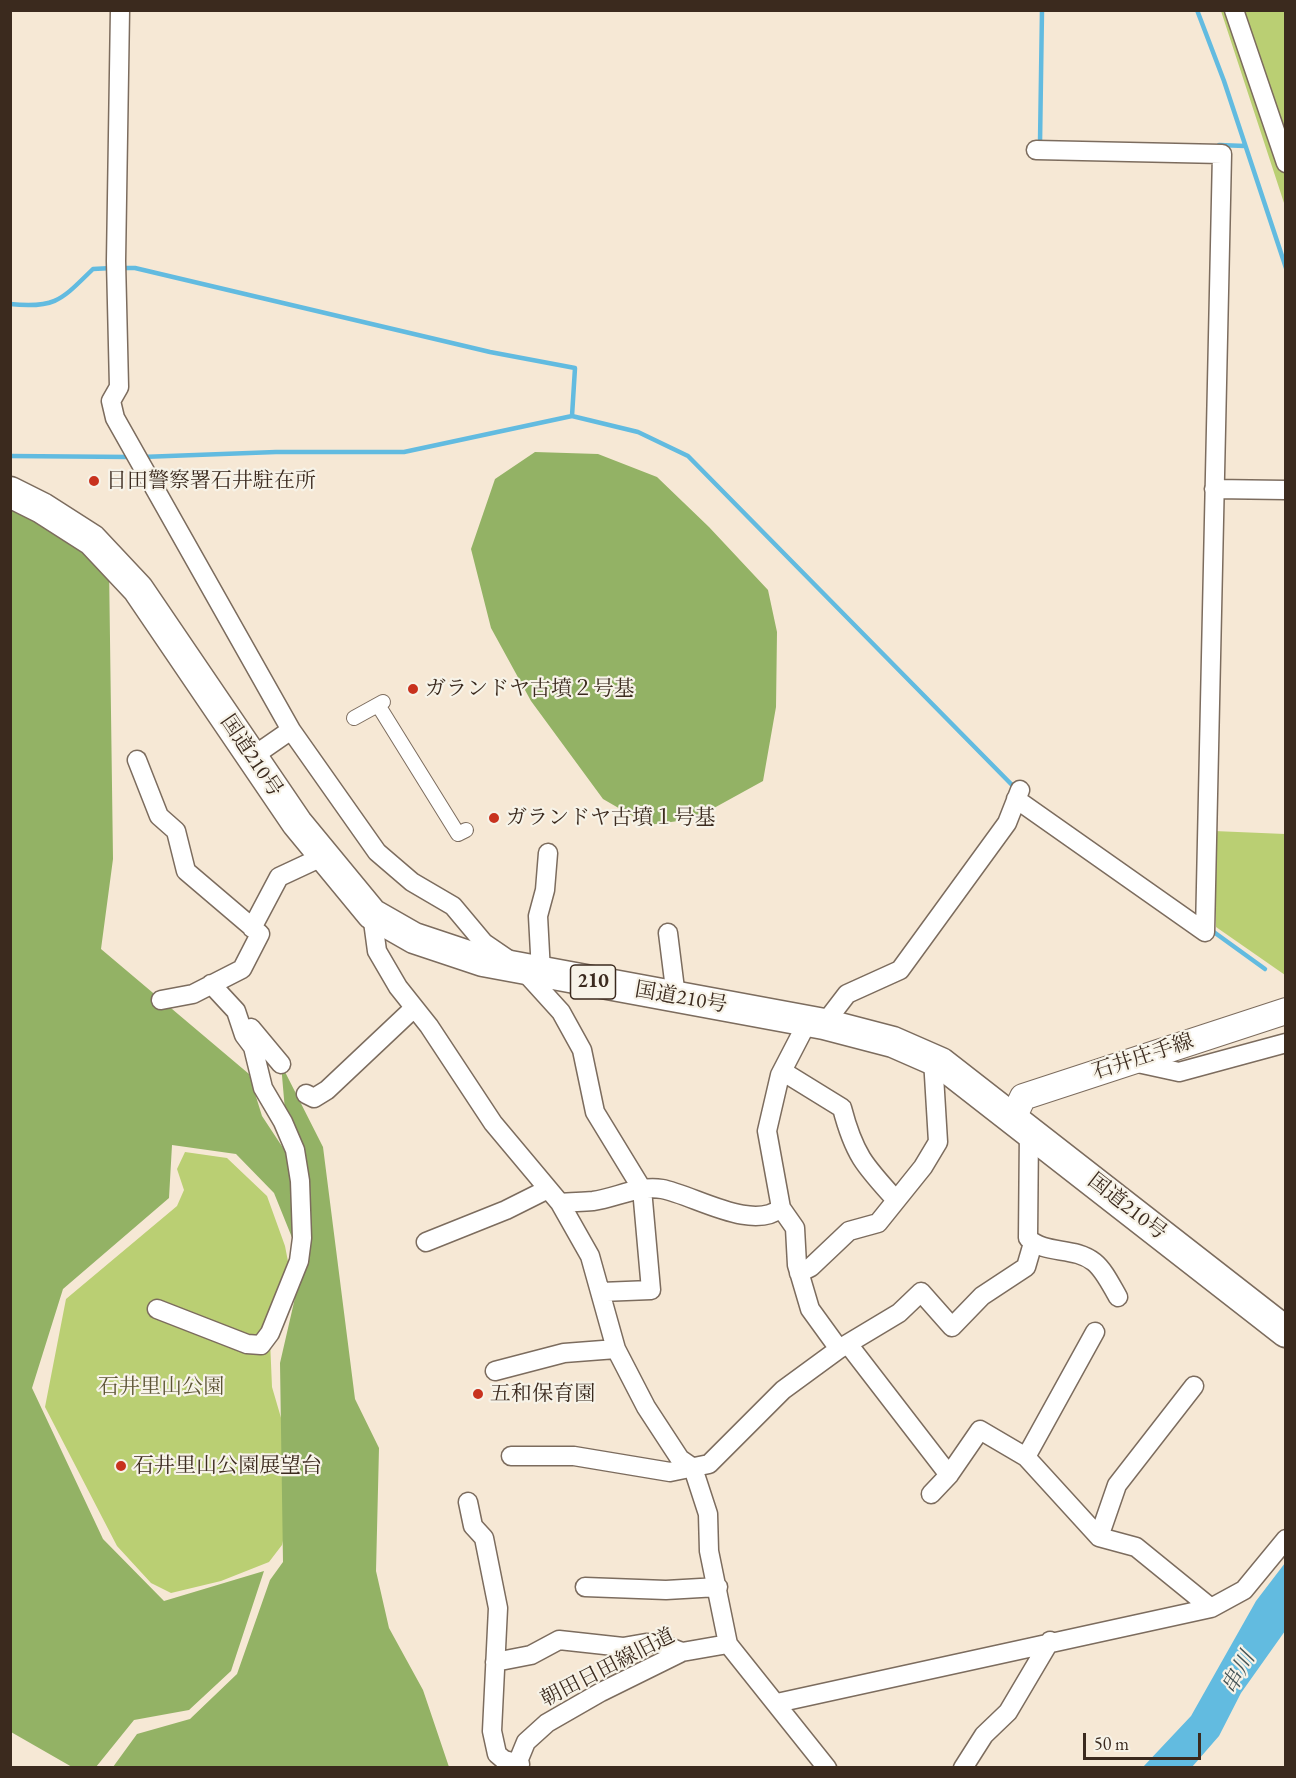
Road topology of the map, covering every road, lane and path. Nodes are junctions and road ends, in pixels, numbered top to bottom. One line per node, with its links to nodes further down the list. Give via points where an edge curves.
1 (120, 10): 9 (street, via 116,261 119,387 111,401 115,418)
2 (1234, 10): 4 (street)
3 (1036, 150): 5 (street, via 1222,154)
4 (1286, 163)
5 (1214, 489): 6 (street); 25 (street, via 1206,926 1019,794 1007,823 900,970 847,994)
6 (1286, 490)
7 (10, 492): 10 (highway, 国道210号 / 210, via 92,540 138,589)
8 (354, 718): 12 (street, via 381,703 458,834)
9 (291, 730): 10 (street); 18 (street, via 377,852 412,882 453,906 484,943)
10 (252, 757): 14 (highway, 国道210号 / 210)
11 (137, 760): 16 (street, via 159,816 176,831 186,871)
12 (466, 830)
13 (548, 853): 18 (street)
14 (324, 856): 15 (highway, 国道210号 / 210); 16 (street, via 279,877)
15 (372, 914): 18 (highway, 国道210号 / 210, via 414,938 483,961); 22 (street, via 377,951)
16 (252, 928): 19 (street, via 260,934 242,969)
17 (668, 933): 20 (street)
18 (531, 970): 20 (highway, 国道210号 / 210); 34 (street, via 582,1050 596,1112)
19 (211, 984): 21 (street, via 193,994); 23 (street)
20 (676, 997): 25 (highway, 国道210号 / 210)
21 (161, 1000)
22 (414, 1008): 31 (street, via 327,1090 314,1098); 33 (street, via 493,1123)
23 (236, 1011): 29 (street); 43 (street, via 244,1035 253,1047 262,1088 295,1150 300,1181 299,1261 270,1333 261,1345 247,1344)
24 (1286, 1011): 28 (main road, 石井庄手線)
25 (816, 1023): 27 (highway, 国道210号 / 210, via 893,1042); 30 (street)
26 (1286, 1043): 28 (street, via 1179,1072)
27 (933, 1059): 32 (highway, 国道210号 / 210); 35 (street, via 938,1142)
28 (1131, 1062): 32 (main road, 石井庄手線, via 1023,1097)
29 (281, 1064)
30 (782, 1071): 35 (street, via 842,1108 851,1140 865,1166); 37 (street, via 767,1131)
31 (306, 1094)
32 (1021, 1124): 39 (street, via 1028,1238); 45 (highway, 国道210号 / 210)
33 (548, 1189): 36 (street); 38 (street)
34 (642, 1189): 36 (street, via 594,1201); 37 (street, via 661,1189 751,1216 771,1216); 41 (street, via 651,1290)
35 (896, 1200): 40 (street, via 878,1223 849,1232)
36 (560, 1203): 41 (street, via 590,1256)
37 (781, 1208): 40 (street, via 795,1228)
38 (426, 1242)
39 (1033, 1243): 42 (street, via 1074,1252 1093,1261); 46 (street, via 1026,1267 982,1296 952,1327 921,1292 899,1313)
40 (799, 1273): 46 (street, via 810,1309)
41 (600, 1292): 47 (street)
42 (1118, 1297)
43 (157, 1309)
44 (1095, 1332): 51 (street)
45 (1286, 1332)
46 (844, 1347): 52 (street, via 783,1390 709,1464); 53 (street)
47 (616, 1349): 48 (street, via 564,1353); 52 (street, via 646,1407 680,1459)
48 (495, 1371)
49 (1194, 1386): 56 (street, via 1117,1485)
50 (512, 1456): 52 (street, via 574,1456 670,1472)
51 (1026, 1457): 53 (street, via 980,1430); 56 (street)
52 (693, 1468): 59 (street, via 708,1514 709,1551)
53 (949, 1475): 54 (street)
54 (931, 1494)
55 (468, 1502): 64 (street, via 473,1526 484,1538 498,1608)
56 (1099, 1537): 60 (street, via 1136,1547)
57 (1286, 1539): 60 (street, via 1244,1590)
58 (585, 1587): 59 (street)
59 (718, 1587): 62 (street)
60 (1211, 1608): 61 (street)
61 (1050, 1641): 65 (street); 68 (street, via 1008,1712 984,1735)
62 (728, 1644): 63 (street, 朝田日田線旧道); 65 (street)
63 (682, 1652): 64 (street, via 662,1644 622,1647 559,1640 531,1655); 66 (street, 朝田日田線旧道, via 546,1723 526,1742)
64 (495, 1662): 66 (street, via 492,1731 497,1754)
65 (777, 1703): 67 (street)
66 (520, 1766)
67 (827, 1767)
68 (963, 1767)

